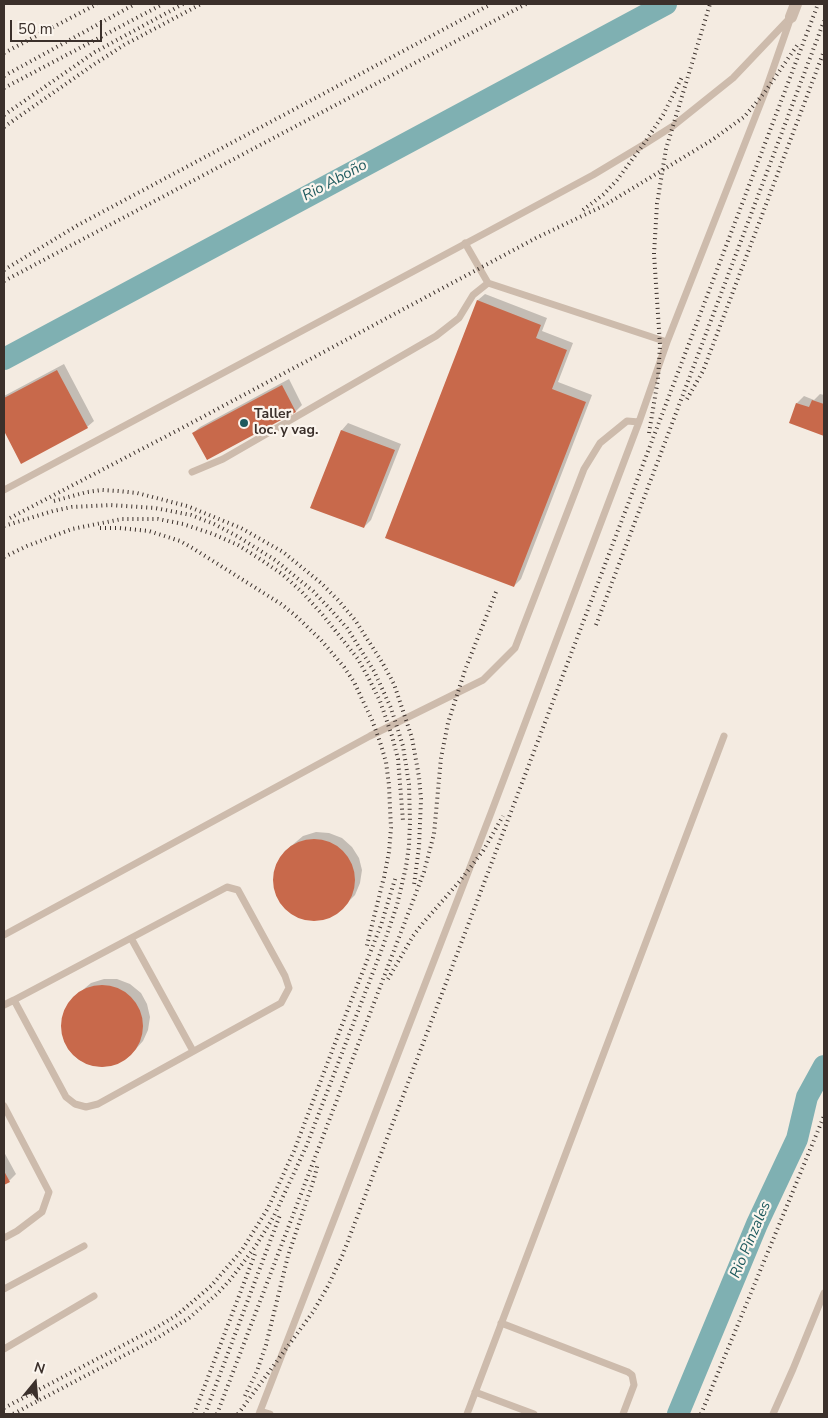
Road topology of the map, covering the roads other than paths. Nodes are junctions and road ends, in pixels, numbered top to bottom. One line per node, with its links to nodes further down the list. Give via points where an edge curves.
1 (796, 4): 2 (street)
2 (791, 17): 3 (lane, via 733,78 673,126 593,174); 5 (lane)
3 (465, 243): 4 (lane); 8 (lane)
4 (488, 283): 5 (lane); 7 (lane, via 473,294 459,318 436,336 223,459)
5 (667, 342): 6 (lane)
6 (639, 422): 10 (lane, via 628,421 600,443 584,469 515,648 482,680 370,736); 24 (lane)
7 (192, 472)
8 (4, 490)
9 (724, 736): 21 (lane)
10 (4, 935)
11 (131, 938): 12 (lane); 14 (lane); 14 (lane, via 227,888 238,890 289,988 281,1003)
12 (14, 1000): 13 (lane); 14 (lane, via 66,1097 75,1104 86,1107 98,1104)
13 (4, 1005)
14 (193, 1051)
15 (4, 1106): 16 (lane, via 49,1192 42,1212)
16 (4, 1238)
17 (84, 1246): 18 (lane)
18 (4, 1289)
19 (824, 1293): 29 (lane)
20 (94, 1296): 22 (lane)
21 (501, 1323): 23 (lane); 28 (lane, via 628,1372 634,1385)
22 (4, 1349)
23 (475, 1392): 26 (lane); 27 (lane)
24 (260, 1413): 25 (lane)
25 (270, 1414)
26 (467, 1414)
27 (534, 1414)
28 (623, 1414)
29 (773, 1414)

